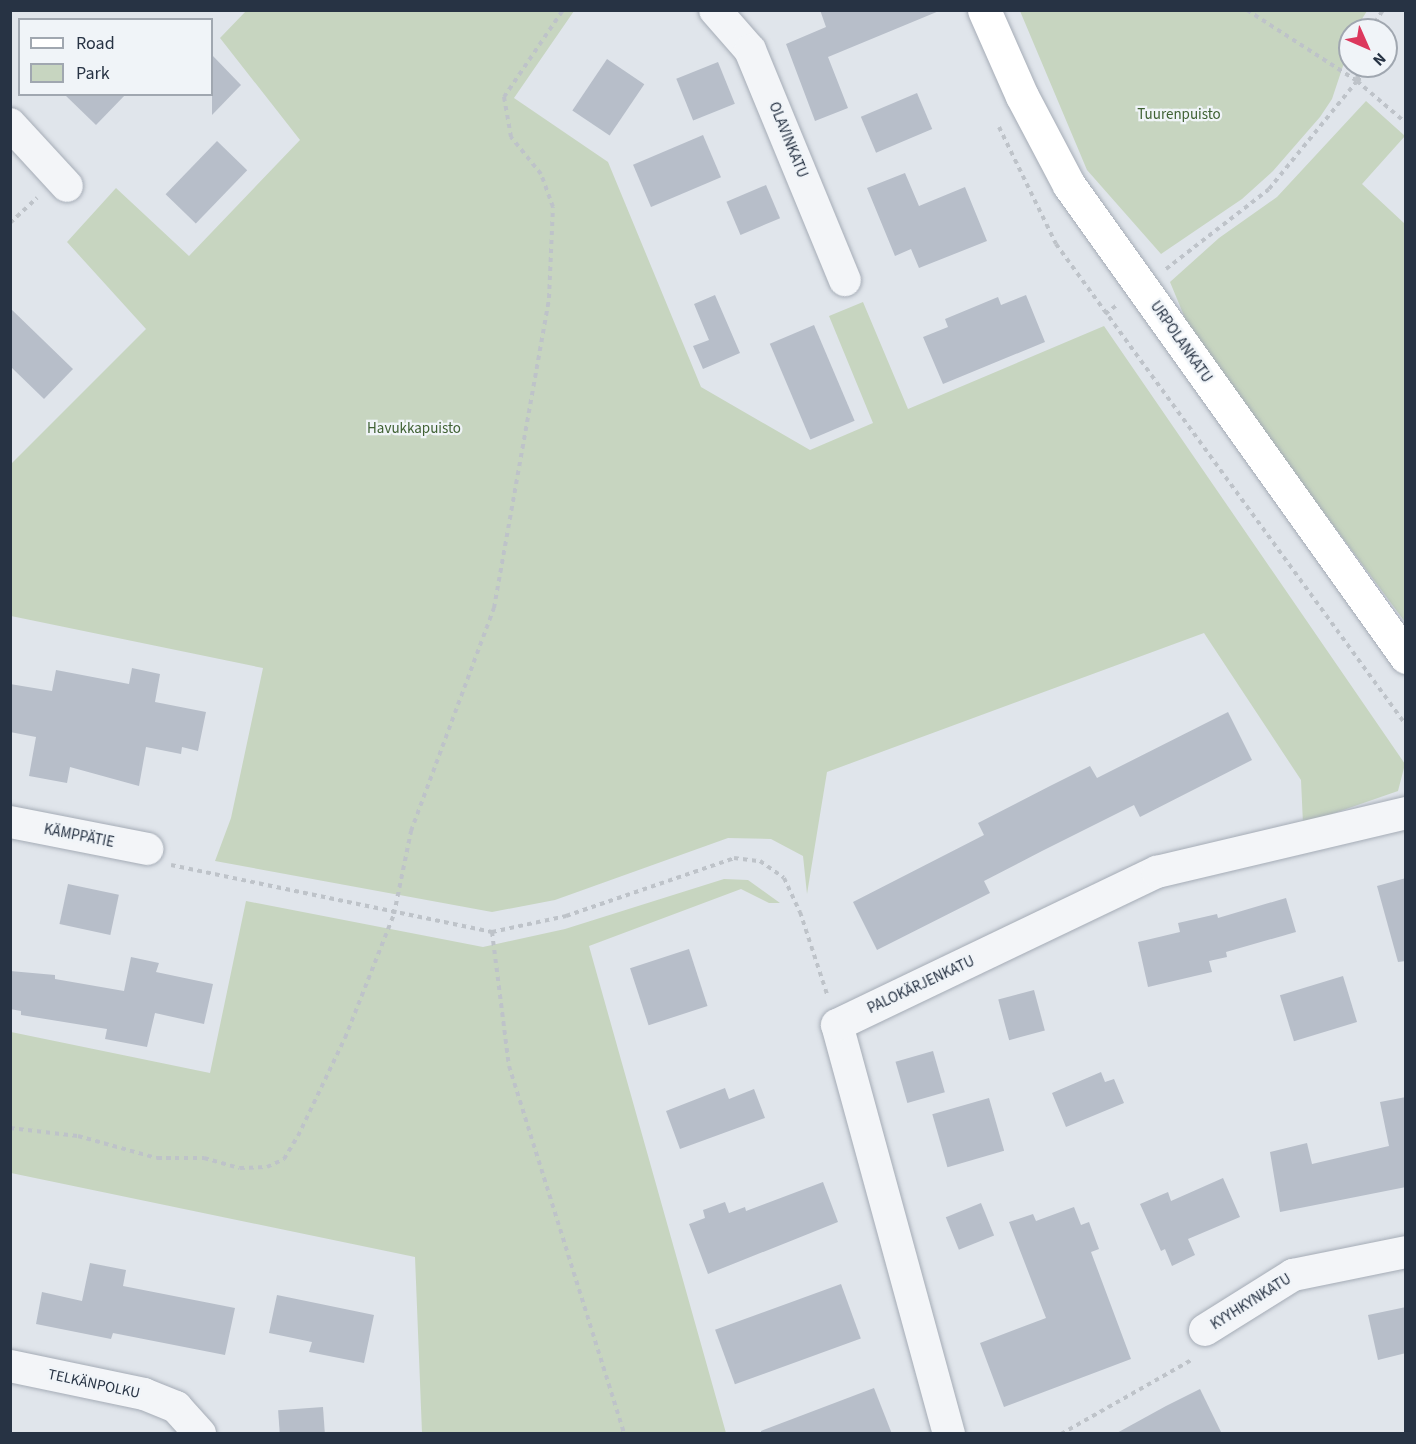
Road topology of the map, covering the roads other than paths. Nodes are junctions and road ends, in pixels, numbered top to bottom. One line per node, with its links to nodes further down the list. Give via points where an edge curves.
1 (715, 10): 5 (street, OLAVINKATU, via 750,50)
2 (984, 10): 6 (main road, URPOLANKATU, via 1022,96 1070,185)
3 (10, 124): 4 (street)
4 (67, 186)
5 (844, 280)
6 (1406, 657)
7 (1406, 813): 14 (street, PALOKÄRJENKATU, via 1157,872 837,1025)
8 (10, 822): 9 (street, KÄMPPÄTIE)
9 (147, 849)
10 (1406, 1252): 11 (street, KYYHKYNKATU, via 1293,1275)
11 (1205, 1330)
12 (10, 1366): 13 (street, TELKÄNPOLKU, via 144,1394 176,1407)
13 (200, 1434)
14 (950, 1434)

